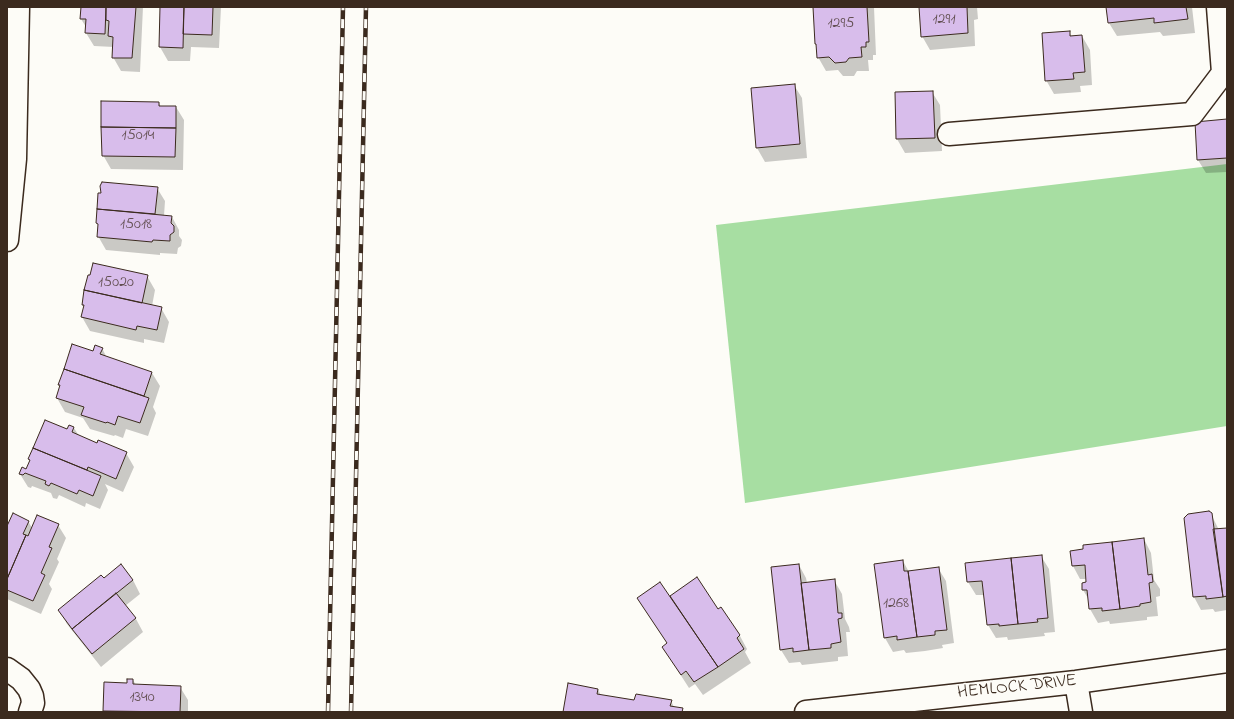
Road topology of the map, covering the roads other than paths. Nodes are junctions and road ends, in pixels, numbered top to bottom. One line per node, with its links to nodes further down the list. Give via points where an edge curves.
1 (18, 7): 5 (street, via 16,159)
2 (1218, 7): 3 (street)
3 (1225, 73): 4 (street, via 1192,114)
4 (949, 134)
5 (7, 240)
6 (1227, 661): 8 (street, HEMLOCK DRIVE)
7 (7, 669): 9 (street, via 21,679 29,689 33,703)
8 (1076, 682): 10 (street, HEMLOCK DRIVE); 11 (street)
9 (30, 712)
10 (806, 712)
11 (1081, 712)

